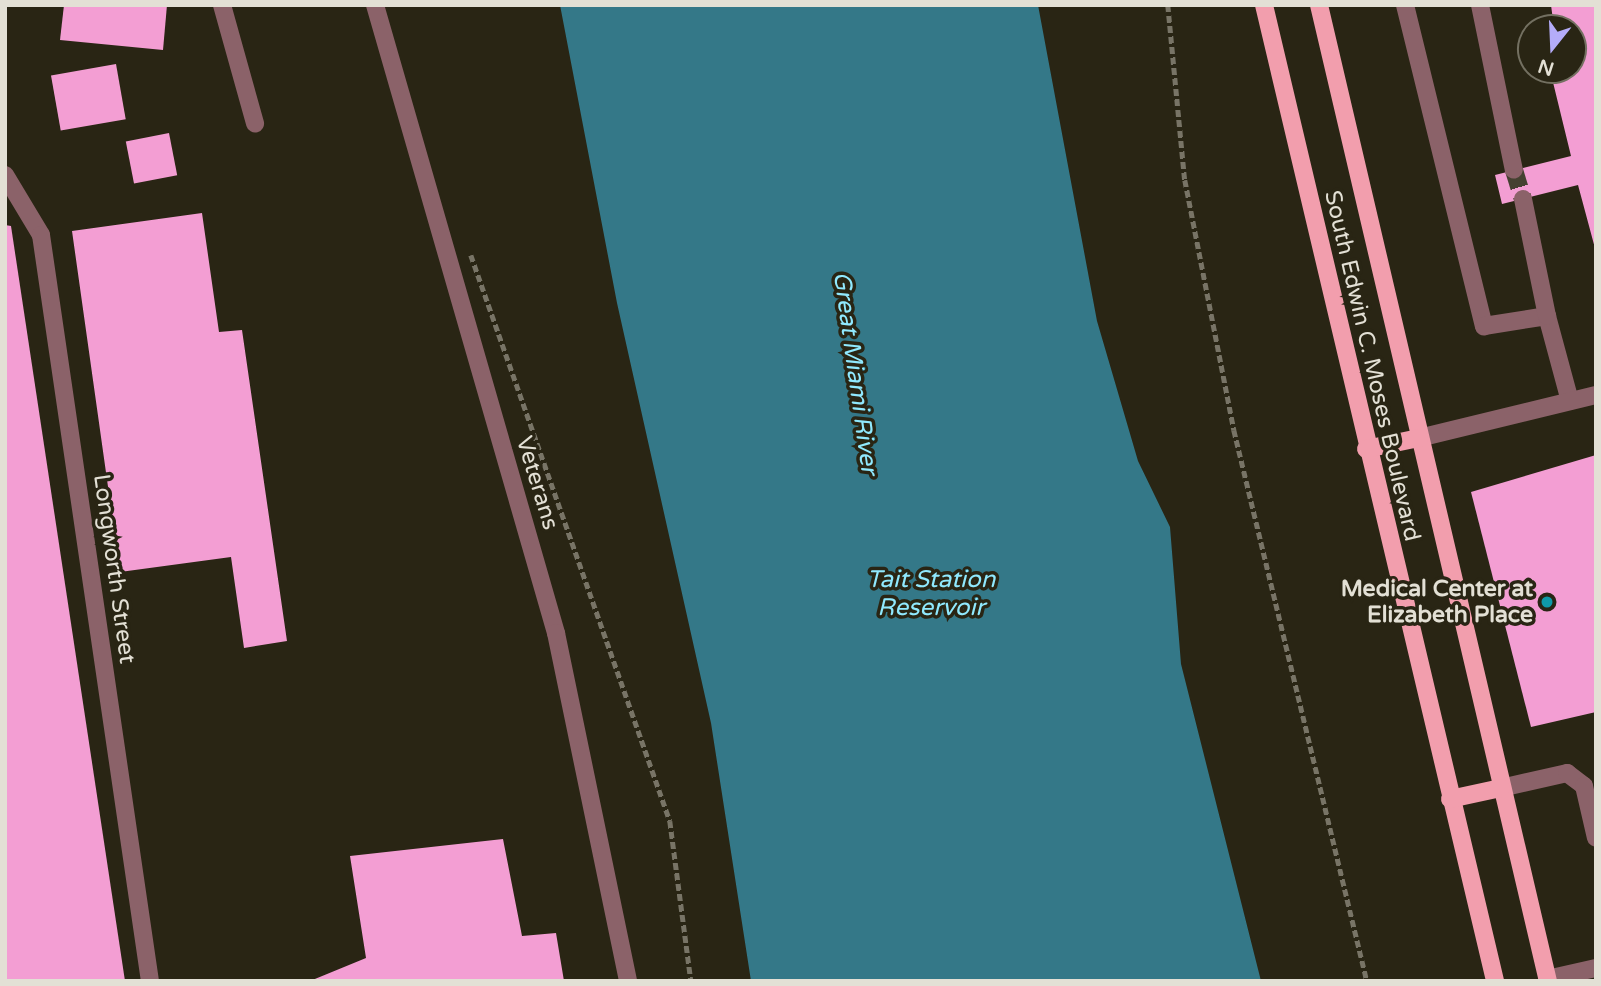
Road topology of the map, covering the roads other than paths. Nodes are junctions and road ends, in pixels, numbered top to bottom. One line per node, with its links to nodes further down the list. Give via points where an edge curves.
1 (222, 5): 7 (street)
2 (375, 5): 22 (street, Veterans, via 556,633)
3 (1264, 5): 15 (main road, South Edwin C. Moses Boulevard)
4 (1319, 5): 14 (main road, South Edwin C. Moses Boulevard)
5 (1405, 5): 11 (street, via 1484,326)
6 (1479, 5): 8 (street)
7 (255, 124)
8 (1514, 170)
9 (5, 175): 21 (street, Longworth Street, via 41,235)
10 (1523, 199): 11 (street)
11 (1547, 316): 13 (street)
12 (1596, 395): 13 (street)
13 (1570, 401): 14 (street)
14 (1419, 438): 15 (main road); 16 (main road, South Edwin C. Moses Boulevard)
15 (1366, 449): 17 (main road, South Edwin C. Moses Boulevard)
16 (1501, 788): 17 (main road); 18 (street, via 1567,773 1584,786); 20 (main road, South Edwin C. Moses Boulevard)
17 (1450, 799): 23 (main road, South Edwin C. Moses Boulevard)
18 (1596, 838)
19 (1596, 968): 20 (street)
20 (1546, 980)
21 (150, 981)
22 (628, 981)
23 (1494, 981)

